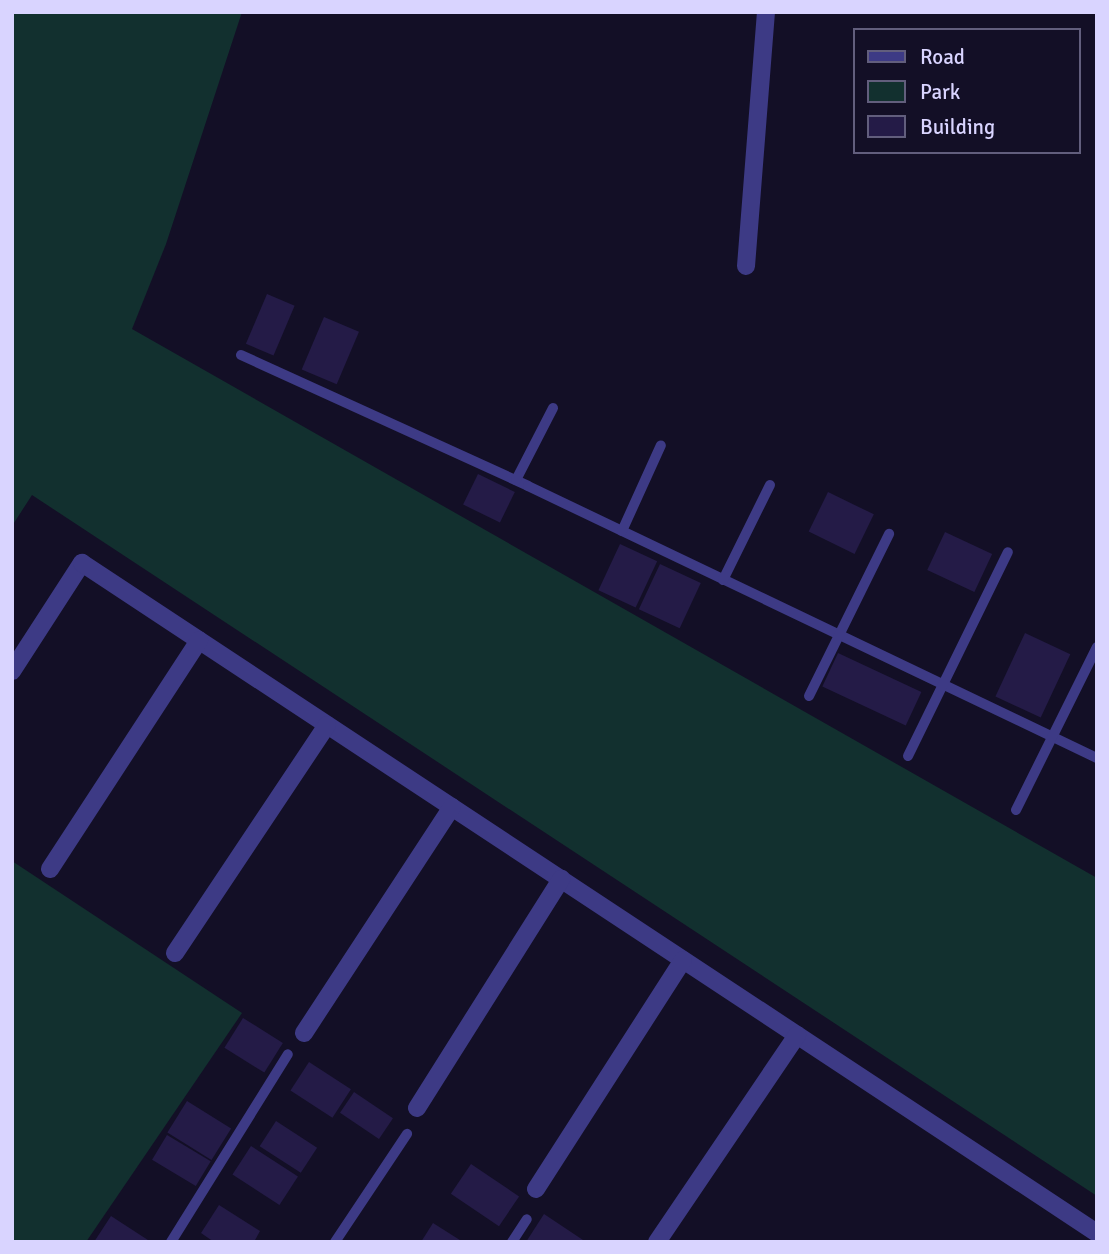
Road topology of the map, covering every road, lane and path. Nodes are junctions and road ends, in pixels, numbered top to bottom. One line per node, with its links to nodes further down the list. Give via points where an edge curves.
1 (766, 12): 2 (street)
2 (746, 265)
3 (241, 355): 6 (lane)
4 (553, 408): 6 (lane)
5 (661, 445): 8 (lane)
6 (516, 480): 8 (lane)
7 (770, 485): 11 (lane)
8 (622, 531): 11 (lane)
9 (889, 534): 12 (lane)
10 (1008, 552): 16 (lane)
11 (723, 580): 12 (lane)
12 (837, 635): 16 (lane); 17 (lane)
13 (199, 640): 15 (street, via 82,563); 18 (street); 24 (street)
14 (1097, 647): 19 (lane)
15 (12, 671)
16 (941, 685): 19 (lane); 20 (lane)
17 (808, 696)
18 (327, 725): 22 (street); 26 (street)
19 (1051, 738): 21 (lane); 23 (lane)
20 (908, 756)
21 (1097, 758)
22 (452, 807): 25 (street); 28 (street)
23 (1016, 810)
24 (50, 869)
25 (561, 879): 27 (street); 31 (street)
26 (175, 953)
27 (683, 960): 29 (street); 33 (street)
28 (304, 1033)
29 (797, 1035): 35 (street); 39 (street)
30 (288, 1054): 36 (lane)
31 (416, 1108)
32 (407, 1134): 37 (lane)
33 (536, 1189)
34 (527, 1219): 38 (lane)
35 (1097, 1233)
36 (171, 1242)
37 (335, 1242)
38 (512, 1242)
39 (657, 1242)

